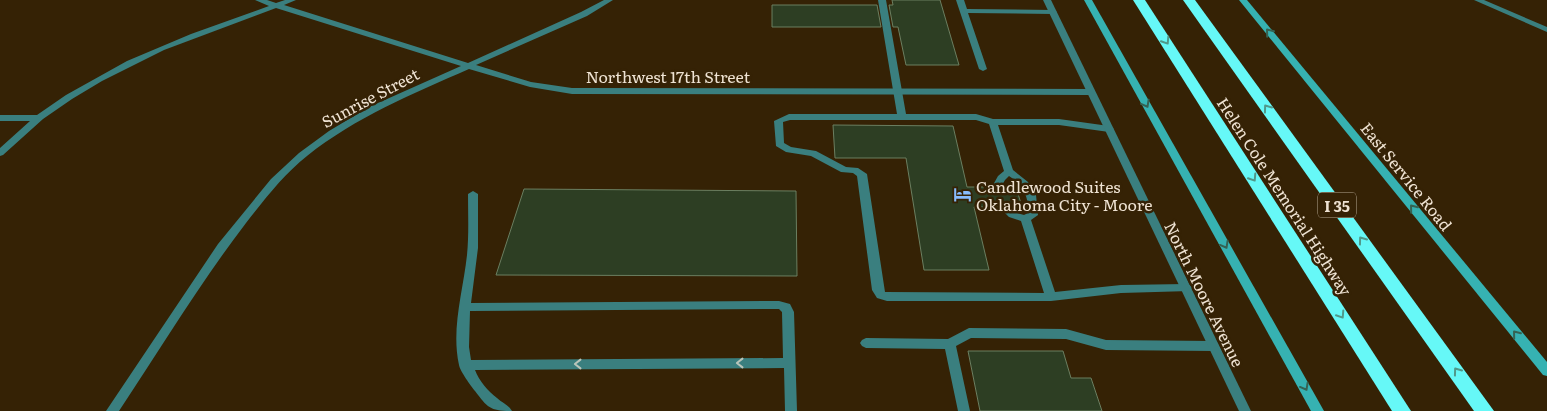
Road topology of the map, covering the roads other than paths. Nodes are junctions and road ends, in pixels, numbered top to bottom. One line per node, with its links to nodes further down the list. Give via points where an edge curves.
1 (258, 0): 12 (street, Northwest 17th Street)
2 (292, 0): 12 (street)
3 (609, 0): 16 (street, Sunrise Street)
4 (882, 0): 18 (street)
5 (960, 0): 13 (street)
6 (1047, 0): 14 (street, North Moore Avenue)
7 (1088, 0): 45 (main road, one-way to 45)
8 (1139, 0): 46 (highway, Helen Cole Memorial Highway, one-way to 46)
9 (1189, 0): 47 (highway, Helen Cole Memorial Highway / I 35, one-way to 9)
10 (1243, 0): 39 (main road, East Service Road, one-way to 10)
11 (1478, 0): 15 (street)
12 (277, 5): 16 (street, Northwest 17th Street); 22 (street, via 210,28 131,62)
13 (964, 11): 14 (street); 17 (street)
14 (1053, 12): 19 (street, North Moore Avenue)
15 (1547, 30)
16 (468, 65): 18 (street, Northwest 17th Street, via 530,84 572,91); 40 (street, Sunrise Street, via 372,109 302,155 274,181 222,246)
17 (983, 69)
18 (898, 92): 19 (street, Northwest 17th Street); 20 (street)
19 (1091, 92): 24 (street, North Moore Avenue)
20 (902, 117): 23 (street, via 976,117); 32 (street, via 789,117 778,121 779,144 789,150 814,153 844,170 862,174 881,295)
21 (0, 118): 22 (street)
22 (38, 118): 25 (street)
23 (993, 122): 24 (street, via 1058,122); 26 (street)
24 (1109, 129): 31 (street, North Moore Avenue)
25 (0, 153)
26 (1009, 172): 27 (street); 30 (street, via 1028,186 1034,206 1033,215)
27 (998, 185)
28 (473, 194): 33 (street, via 472,255)
29 (1005, 208): 30 (street, via 1012,215)
30 (1025, 219): 32 (street)
31 (1186, 288): 32 (street, via 1121,289); 36 (street, North Moore Avenue)
32 (1051, 297)
33 (465, 307): 37 (street, via 780,305 788,312); 38 (street, via 462,331)
34 (866, 343): 35 (street)
35 (950, 344): 36 (street, via 969,333 1066,334 1106,344); 43 (street)
36 (1213, 346): 44 (street, North Moore Avenue)
37 (789, 363): 38 (street, one-way to 38); 42 (street)
38 (465, 365): 41 (street, via 477,388 498,408)
39 (1547, 371)
40 (112, 411)
41 (506, 411)
42 (791, 411)
43 (964, 411)
44 (1245, 411)
45 (1318, 411)
46 (1402, 411)
47 (1485, 411)

